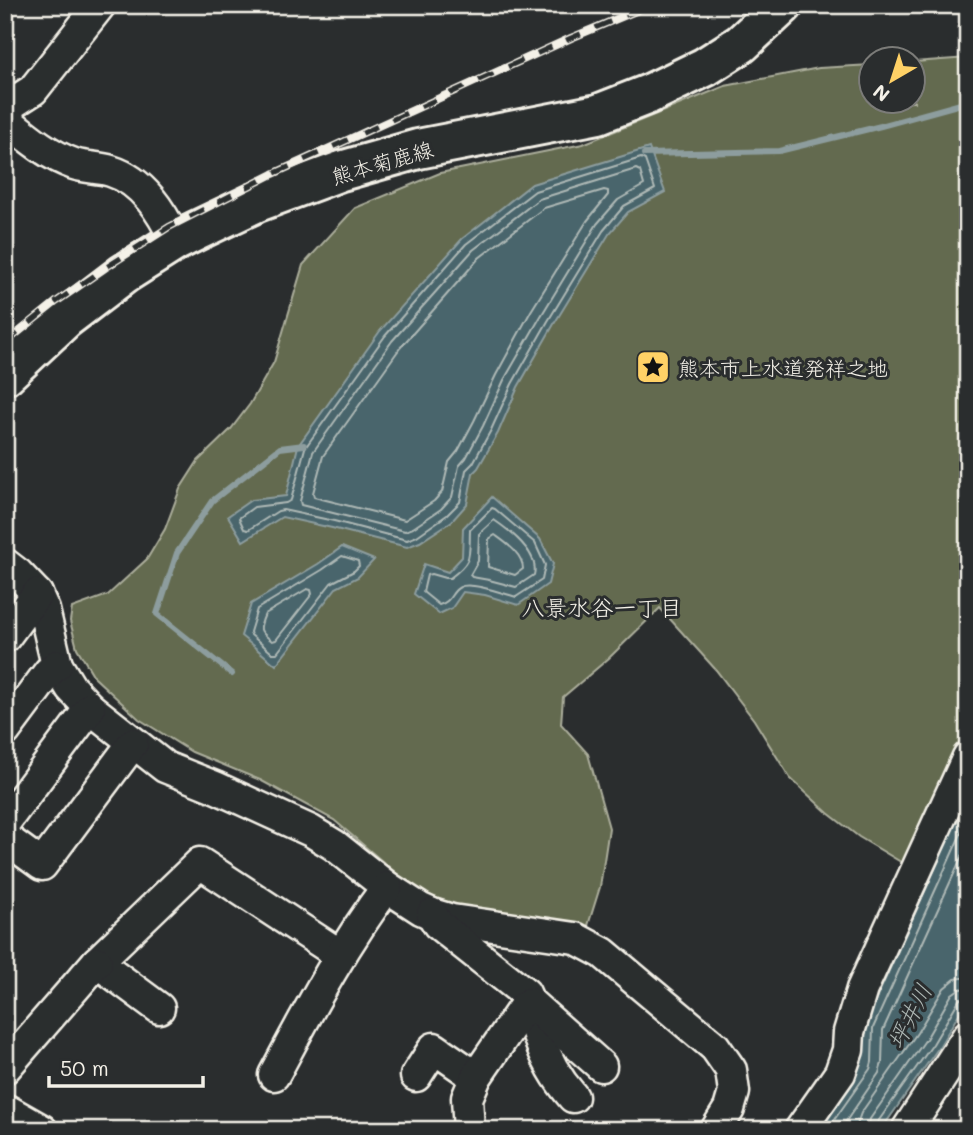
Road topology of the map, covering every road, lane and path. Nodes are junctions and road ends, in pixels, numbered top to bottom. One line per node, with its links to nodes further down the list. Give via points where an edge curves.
1 (100, 5): 3 (street, via 33,90)
2 (783, 5): 5 (main road, 熊本菊鹿線, via 741,44 705,67 598,114 418,149 341,172 255,203)
3 (5, 108)
4 (5, 119): 5 (street, via 49,153 129,178 147,194)
5 (176, 241): 6 (main road, 熊本菊鹿線, via 65,319)
6 (5, 375)
7 (5, 564): 8 (street)
8 (37, 594): 9 (street); 10 (street)
9 (5, 637)
10 (57, 665): 11 (street); 12 (street)
11 (90, 708): 13 (street); 15 (street)
12 (5, 731)
13 (134, 743): 16 (street, via 42,865); 17 (street, via 165,767 311,831)
14 (968, 757): 34 (street, via 862,989 841,1073)
15 (5, 822)
16 (5, 838)
17 (387, 887): 18 (street); 19 (street)
18 (432, 914): 21 (street, via 438,925 525,993); 33 (street, via 575,938 603,953 715,1047 731,1070 734,1093)
19 (340, 955): 20 (street, via 200,863); 26 (street)
20 (97, 962): 22 (street); 25 (street)
21 (530, 1003): 24 (street); 28 (street); 29 (street, via 543,1047)
22 (159, 1008)
23 (968, 1037): 35 (street)
24 (601, 1066)
25 (5, 1068)
26 (274, 1074)
27 (415, 1076): 28 (street, via 434,1048)
28 (476, 1077): 32 (street, via 467,1098)
29 (573, 1097)
30 (5, 1109): 31 (street)
31 (42, 1130)
32 (469, 1130)
33 (716, 1130)
34 (800, 1130)
35 (907, 1130)

